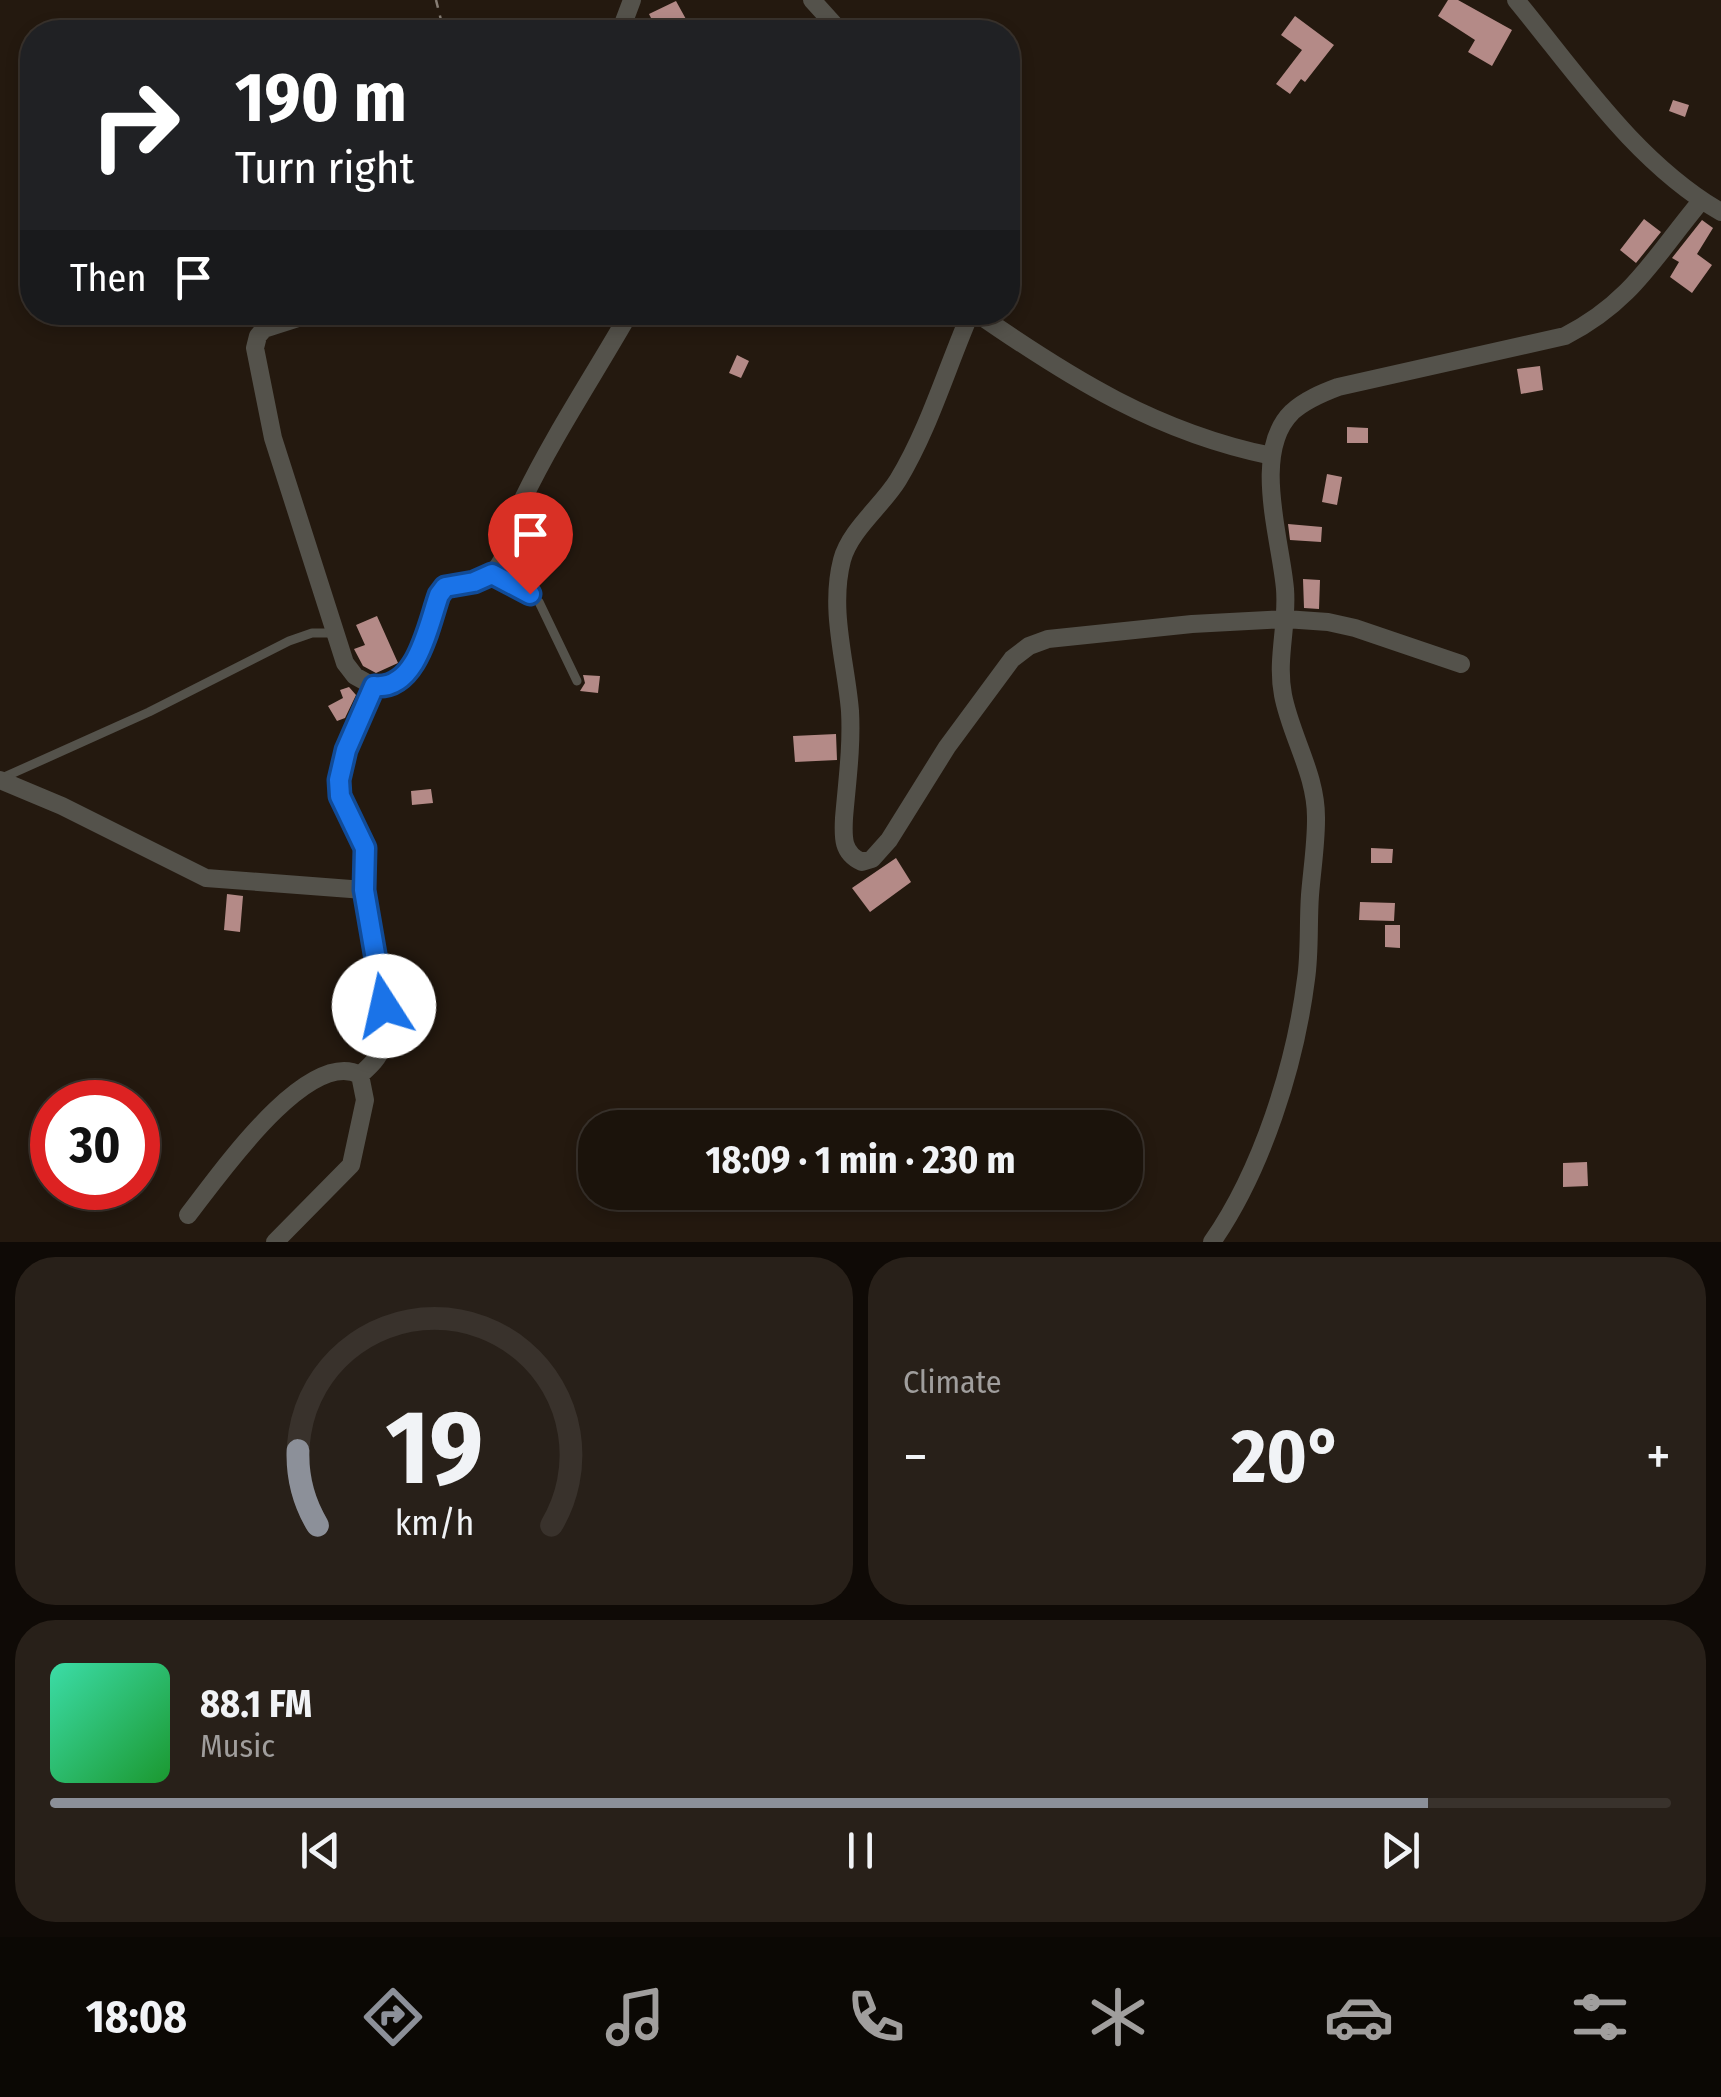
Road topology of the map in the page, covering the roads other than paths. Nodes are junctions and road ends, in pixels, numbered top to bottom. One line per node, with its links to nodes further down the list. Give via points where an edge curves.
1 (812, 0): 3 (street)
2 (1516, 0): 4 (street, via 1622,128)
3 (830, 20)
4 (1701, 200): 5 (street); 10 (street, via 1641,280 1590,324 1565,336 1379,376 1314,397 1291,413)
5 (1721, 212)
6 (276, 325): 13 (street, via 264,329 254,348 272,438)
7 (622, 325): 11 (street, via 540,464)
8 (967, 325): 12 (street, via 910,458 842,561 840,643 851,746 843,839 854,858 872,859 888,840 978,702 1029,646 1114,630)
9 (994, 325): 10 (street, via 1154,420)
10 (1272, 456): 12 (street)
11 (492, 574): 15 (lane, via 539,602); 16 (street, via 445,587 405,675)
12 (1285, 619): 14 (street, via 1356,628); 22 (street, via 1283,696 1313,786 1316,817 1306,976 1291,1056 1270,1118 1247,1182)
13 (334, 633): 16 (street, via 350,671); 17 (lane, via 289,641)
14 (1462, 664)
15 (576, 681)
16 (374, 686): 18 (street, via 339,780 344,810 365,848)
17 (0, 780): 18 (street, via 206,878)
18 (364, 890): 19 (street, via 386,1025 382,1048)
19 (360, 1075): 20 (street, via 323,1074 304,1085); 21 (street, via 364,1100 351,1165)
20 (188, 1214)
21 (275, 1242)
22 (1212, 1242)

